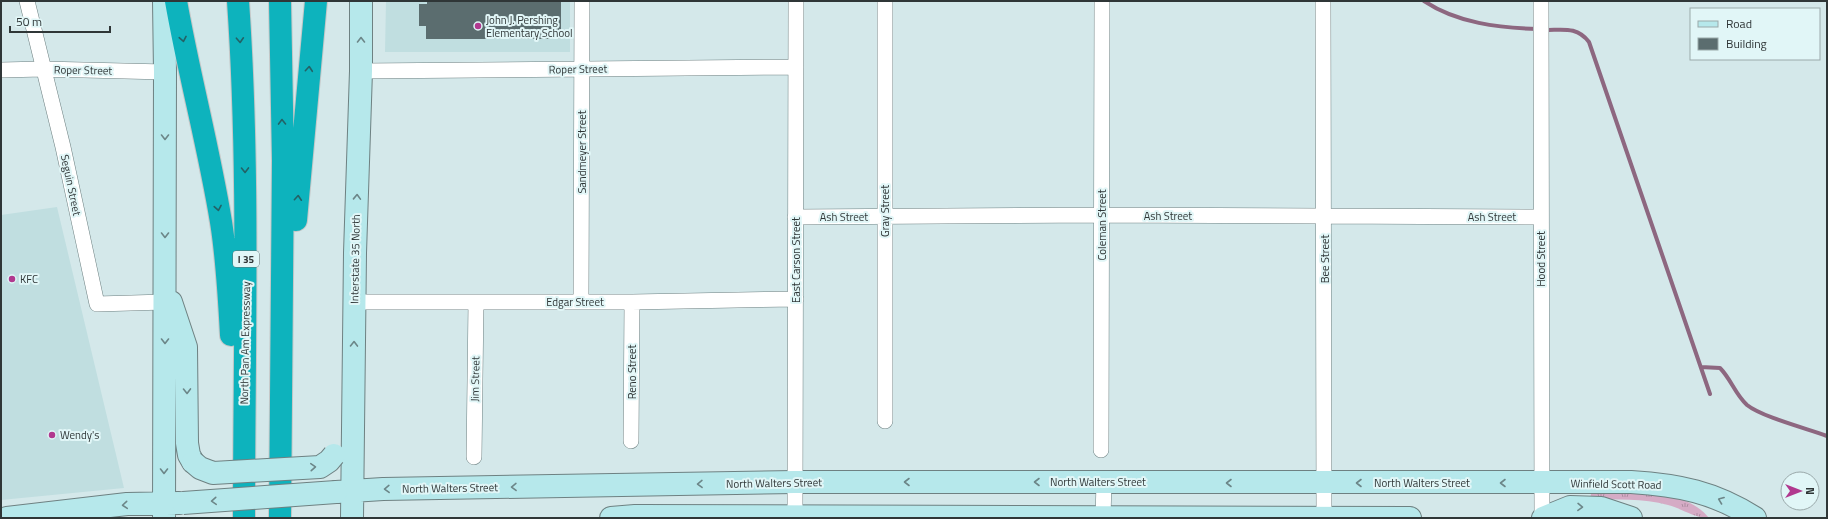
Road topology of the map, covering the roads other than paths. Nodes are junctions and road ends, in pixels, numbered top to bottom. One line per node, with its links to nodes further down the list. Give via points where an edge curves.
1 (27, 1): 15 (street, Seguin Street)
2 (164, 1): 19 (main road)
3 (176, 1): 35 (highway, one-way to 35, via 221,224)
4 (238, 1): 35 (highway, North Pan Am Expressway / I 35, one-way to 35, via 246,204)
5 (280, 1): 37 (highway, one-way to 5, via 283,169)
6 (316, 1): 37 (highway, one-way to 6, via 298,198)
7 (361, 1): 18 (main road, Interstate 35 North, one-way to 7)
8 (582, 1): 17 (street, Sandmeyer Street)
9 (796, 1): 14 (street, East Carson Street)
10 (885, 1): 22 (street, Gray Street)
11 (1102, 1): 20 (street, Coleman Street)
12 (1323, 1): 23 (street, Bee Street)
13 (1541, 8): 24 (street, Hood Street)
14 (796, 67): 17 (street, Roper Street); 21 (street, East Carson Street)
15 (43, 69): 16 (street, Roper Street); 19 (street, Roper Street); 25 (street, Seguin Street, via 63,146 97,304)
16 (1, 70)
17 (582, 70): 18 (street, Roper Street); 29 (street, Sandmeyer Street)
18 (361, 71): 27 (main road, Interstate 35 North, one-way to 18)
19 (166, 72): 25 (main road, one-way to 25)
20 (1102, 215): 22 (street, Ash Street); 23 (street, Ash Street); 34 (street, Coleman Street)
21 (795, 217): 22 (street, Ash Street); 26 (street, East Carson Street)
22 (885, 217): 32 (street, Gray Street)
23 (1325, 217): 24 (street, Ash Street); 40 (street, Bee Street)
24 (1541, 217): 41 (street, Hood Street)
25 (165, 294): 31 (main road, one-way to 31, bridge, via 186,347 187,443 193,462 200,468 213,473 320,467 329,461 338,448); 43 (main road, one-way to 43)
26 (796, 300): 30 (street, Edgar Street); 38 (street, East Carson Street)
27 (354, 302): 28 (street, Edgar Street); 31 (main road, Interstate 35 North, one-way to 27)
28 (476, 302): 29 (street, Edgar Street); 36 (street, Jim Street)
29 (581, 302): 30 (street, Edgar Street)
30 (632, 302): 33 (street, Reno Street)
31 (353, 379): 42 (main road, Interstate 35 North)
32 (885, 422)
33 (631, 441)
34 (1101, 450)
35 (244, 456): 47 (highway, North Pan Am Expressway / I 35)
36 (474, 456)
37 (280, 460): 48 (highway)
38 (795, 482): 39 (main road, North Walters Street, one-way to 38); 42 (main road, North Walters Street, one-way to 42, via 383,489); 45 (street, East Carson Street)
39 (1104, 482): 40 (main road, North Walters Street, one-way to 39); 52 (street)
40 (1324, 483): 41 (main road, North Walters Street, one-way to 40); 53 (street, Bee Street)
41 (1542, 483): 55 (street, Hood Street); 57 (main road, Winfield Scott Road, one-way to 41, via 1736,506 1694,490 1664,484)
42 (344, 492): 43 (main road, North Walters Street, one-way to 43, bridge); 49 (main road, Interstate 35 North)
43 (170, 508): 46 (main road, North Walters Street, one-way to 46, via 127,504)
44 (635, 517): 45 (main road); 50 (main road)
45 (795, 517): 51 (main road)
46 (7, 518)
47 (244, 518)
48 (280, 518)
49 (352, 518)
50 (611, 518)
51 (883, 518): 52 (main road)
52 (1103, 518): 53 (main road)
53 (1324, 518): 54 (main road)
54 (1410, 518)
55 (1542, 518): 56 (main road, one-way to 56, via 1570,507 1601,508)
56 (1626, 518)
57 (1755, 518)

